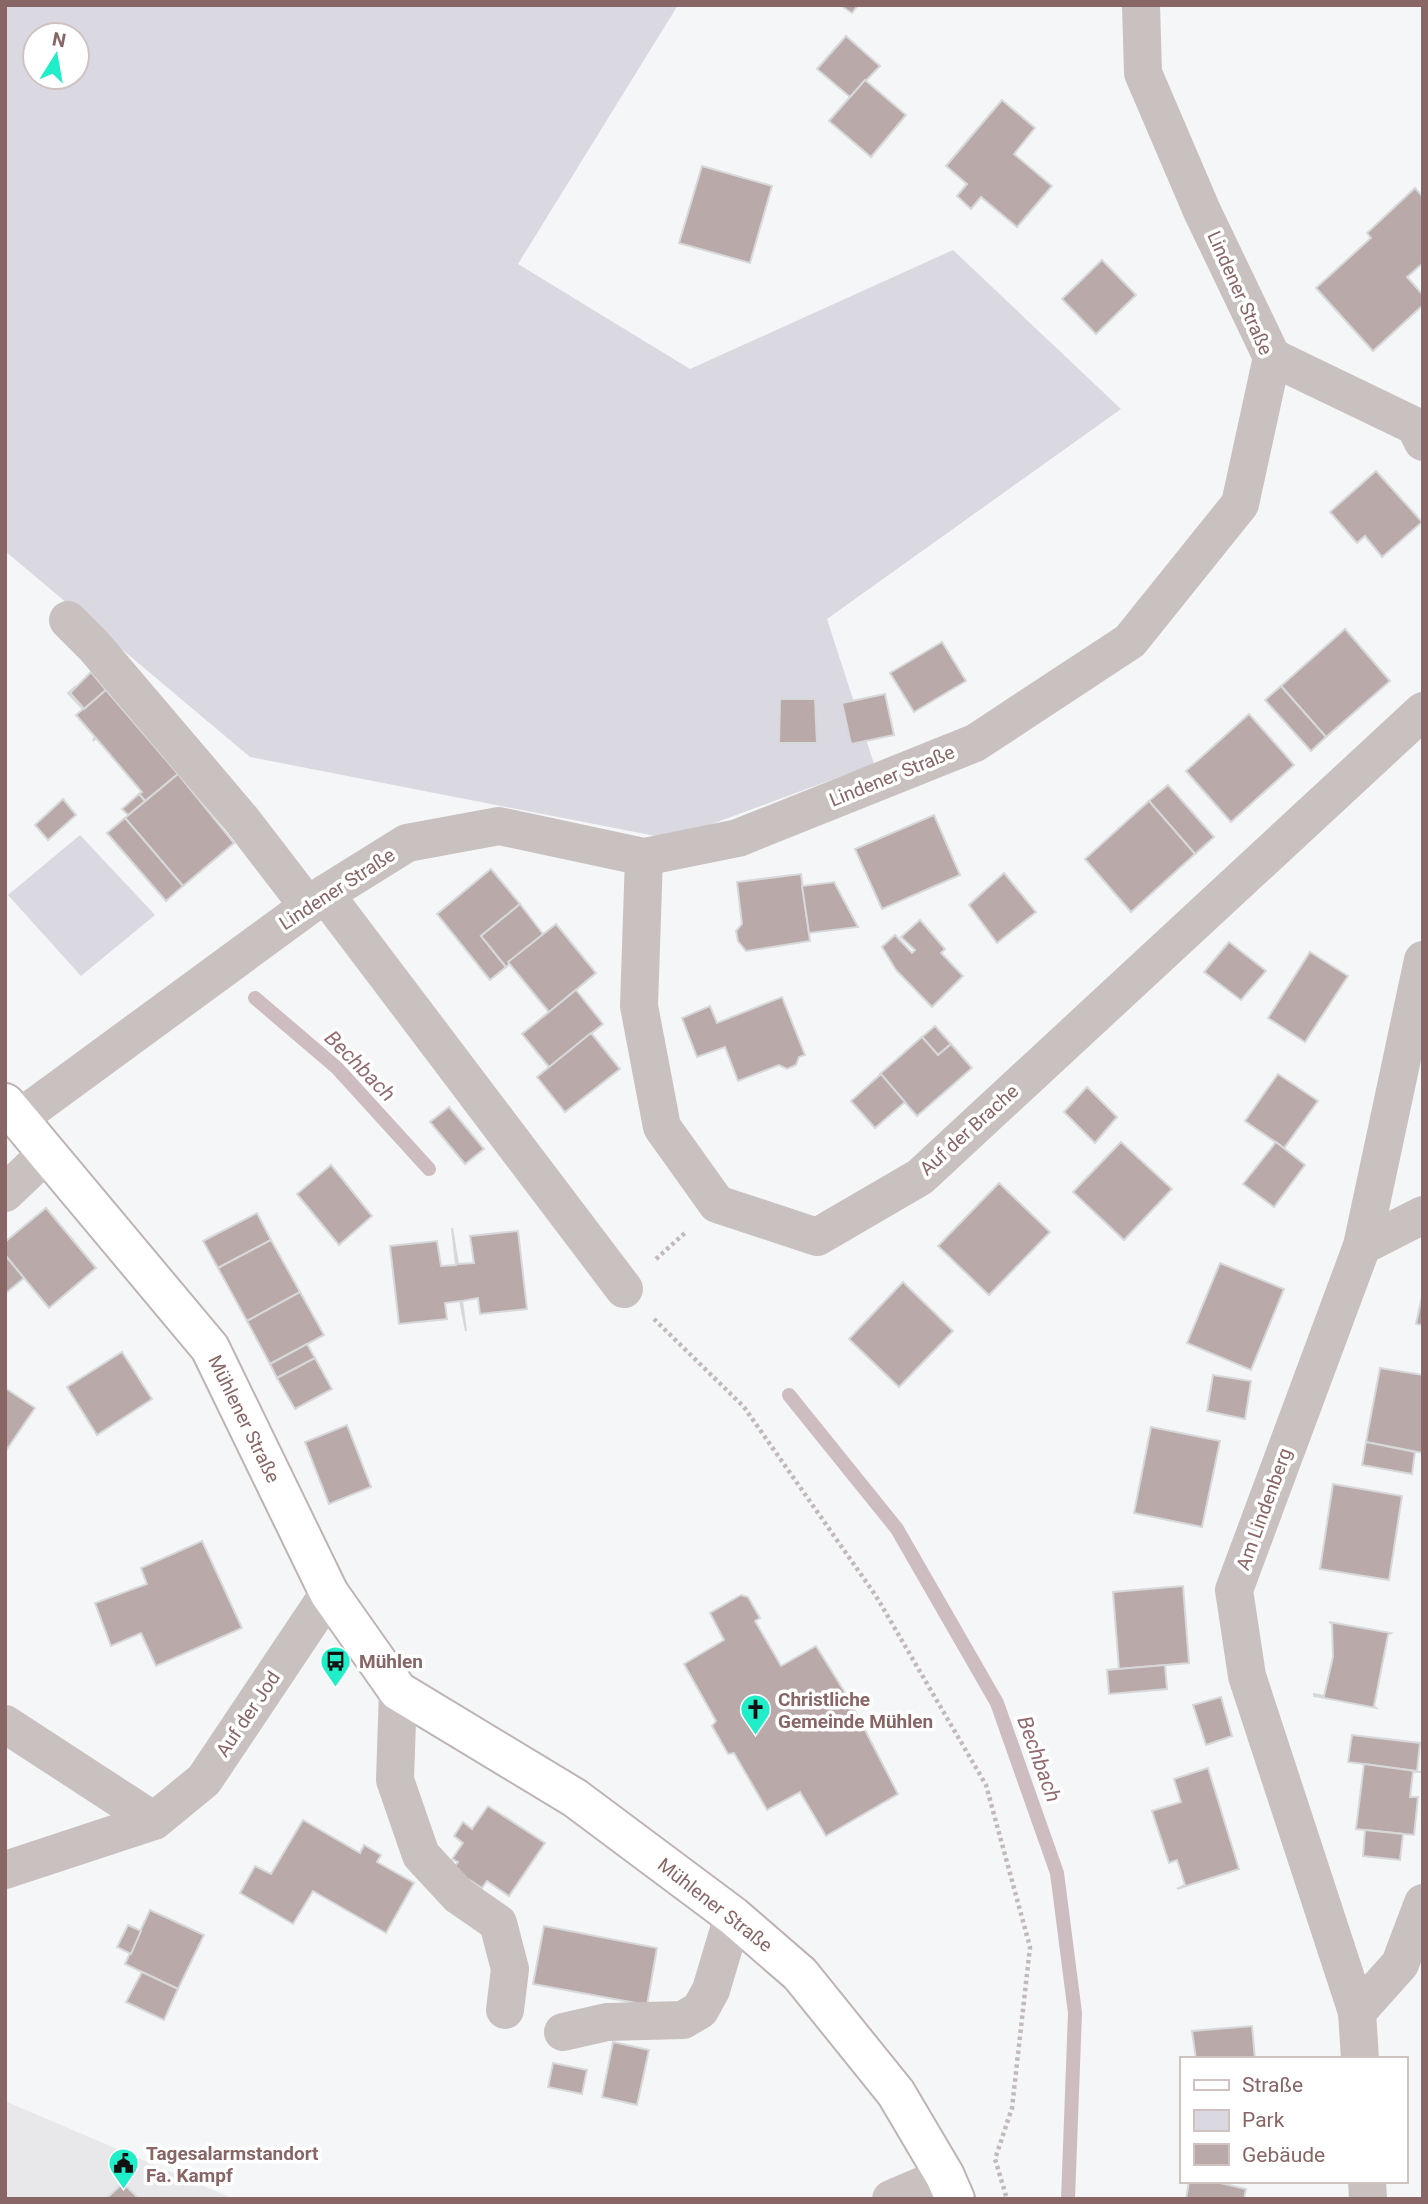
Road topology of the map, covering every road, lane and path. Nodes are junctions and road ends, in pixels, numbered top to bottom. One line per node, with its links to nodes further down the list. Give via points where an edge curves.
1 (1141, 5): 2 (street, Lindener Straße, via 1143,73)
2 (1272, 357): 3 (street, via 1415,426); 6 (street, Lindener Straße, via 1240,503 1130,641 975,743 738,838)
3 (1423, 442)
4 (68, 620): 7 (street)
5 (1423, 711): 12 (street, Auf der Brache, via 920,1177 817,1237)
6 (643, 857): 7 (street, Lindener Straße, via 499,826 407,843); 12 (street, via 639,1006 662,1127)
7 (317, 900): 9 (street, Lindener Straße); 15 (street)
8 (1423, 960): 14 (street, Am Lindenberg)
9 (12, 1111): 10 (main road, Mühlener Straße)
10 (47, 1153): 11 (street); 16 (main road, Mühlener Straße, via 210,1348)
11 (5, 1193)
12 (717, 1204): 15 (path)
13 (1423, 1215): 14 (street)
14 (1362, 1246): 24 (street, Am Lindenberg, via 1234,1590 1247,1676)
15 (624, 1289): 29 (path, via 744,1407 876,1596 986,1786 1030,1947 1012,2108 995,2159)
16 (329, 1593): 17 (main road, Mühlener Straße); 19 (street, Auf der Jod, via 204,1780)
17 (398, 1690): 22 (main road, Mühlener Straße, via 575,1798); 23 (street, via 395,1780 399,1792 421,1855 459,1896 498,1923 510,1969)
18 (5, 1724): 19 (street)
19 (154, 1821): 20 (street, Auf der Jod)
20 (5, 1870)
21 (1423, 1903): 24 (street, via 1399,1964)
22 (733, 1916): 25 (street, via 711,1990 700,2010 683,2020 607,2022); 27 (main road, Mühlener Straße, via 800,1974 896,2093)
23 (505, 2010)
24 (1357, 2012): 26 (street, Am Lindenberg)
25 (563, 2032)
26 (1360, 2057)
27 (950, 2187): 28 (street)
28 (891, 2199)
29 (1007, 2199)

